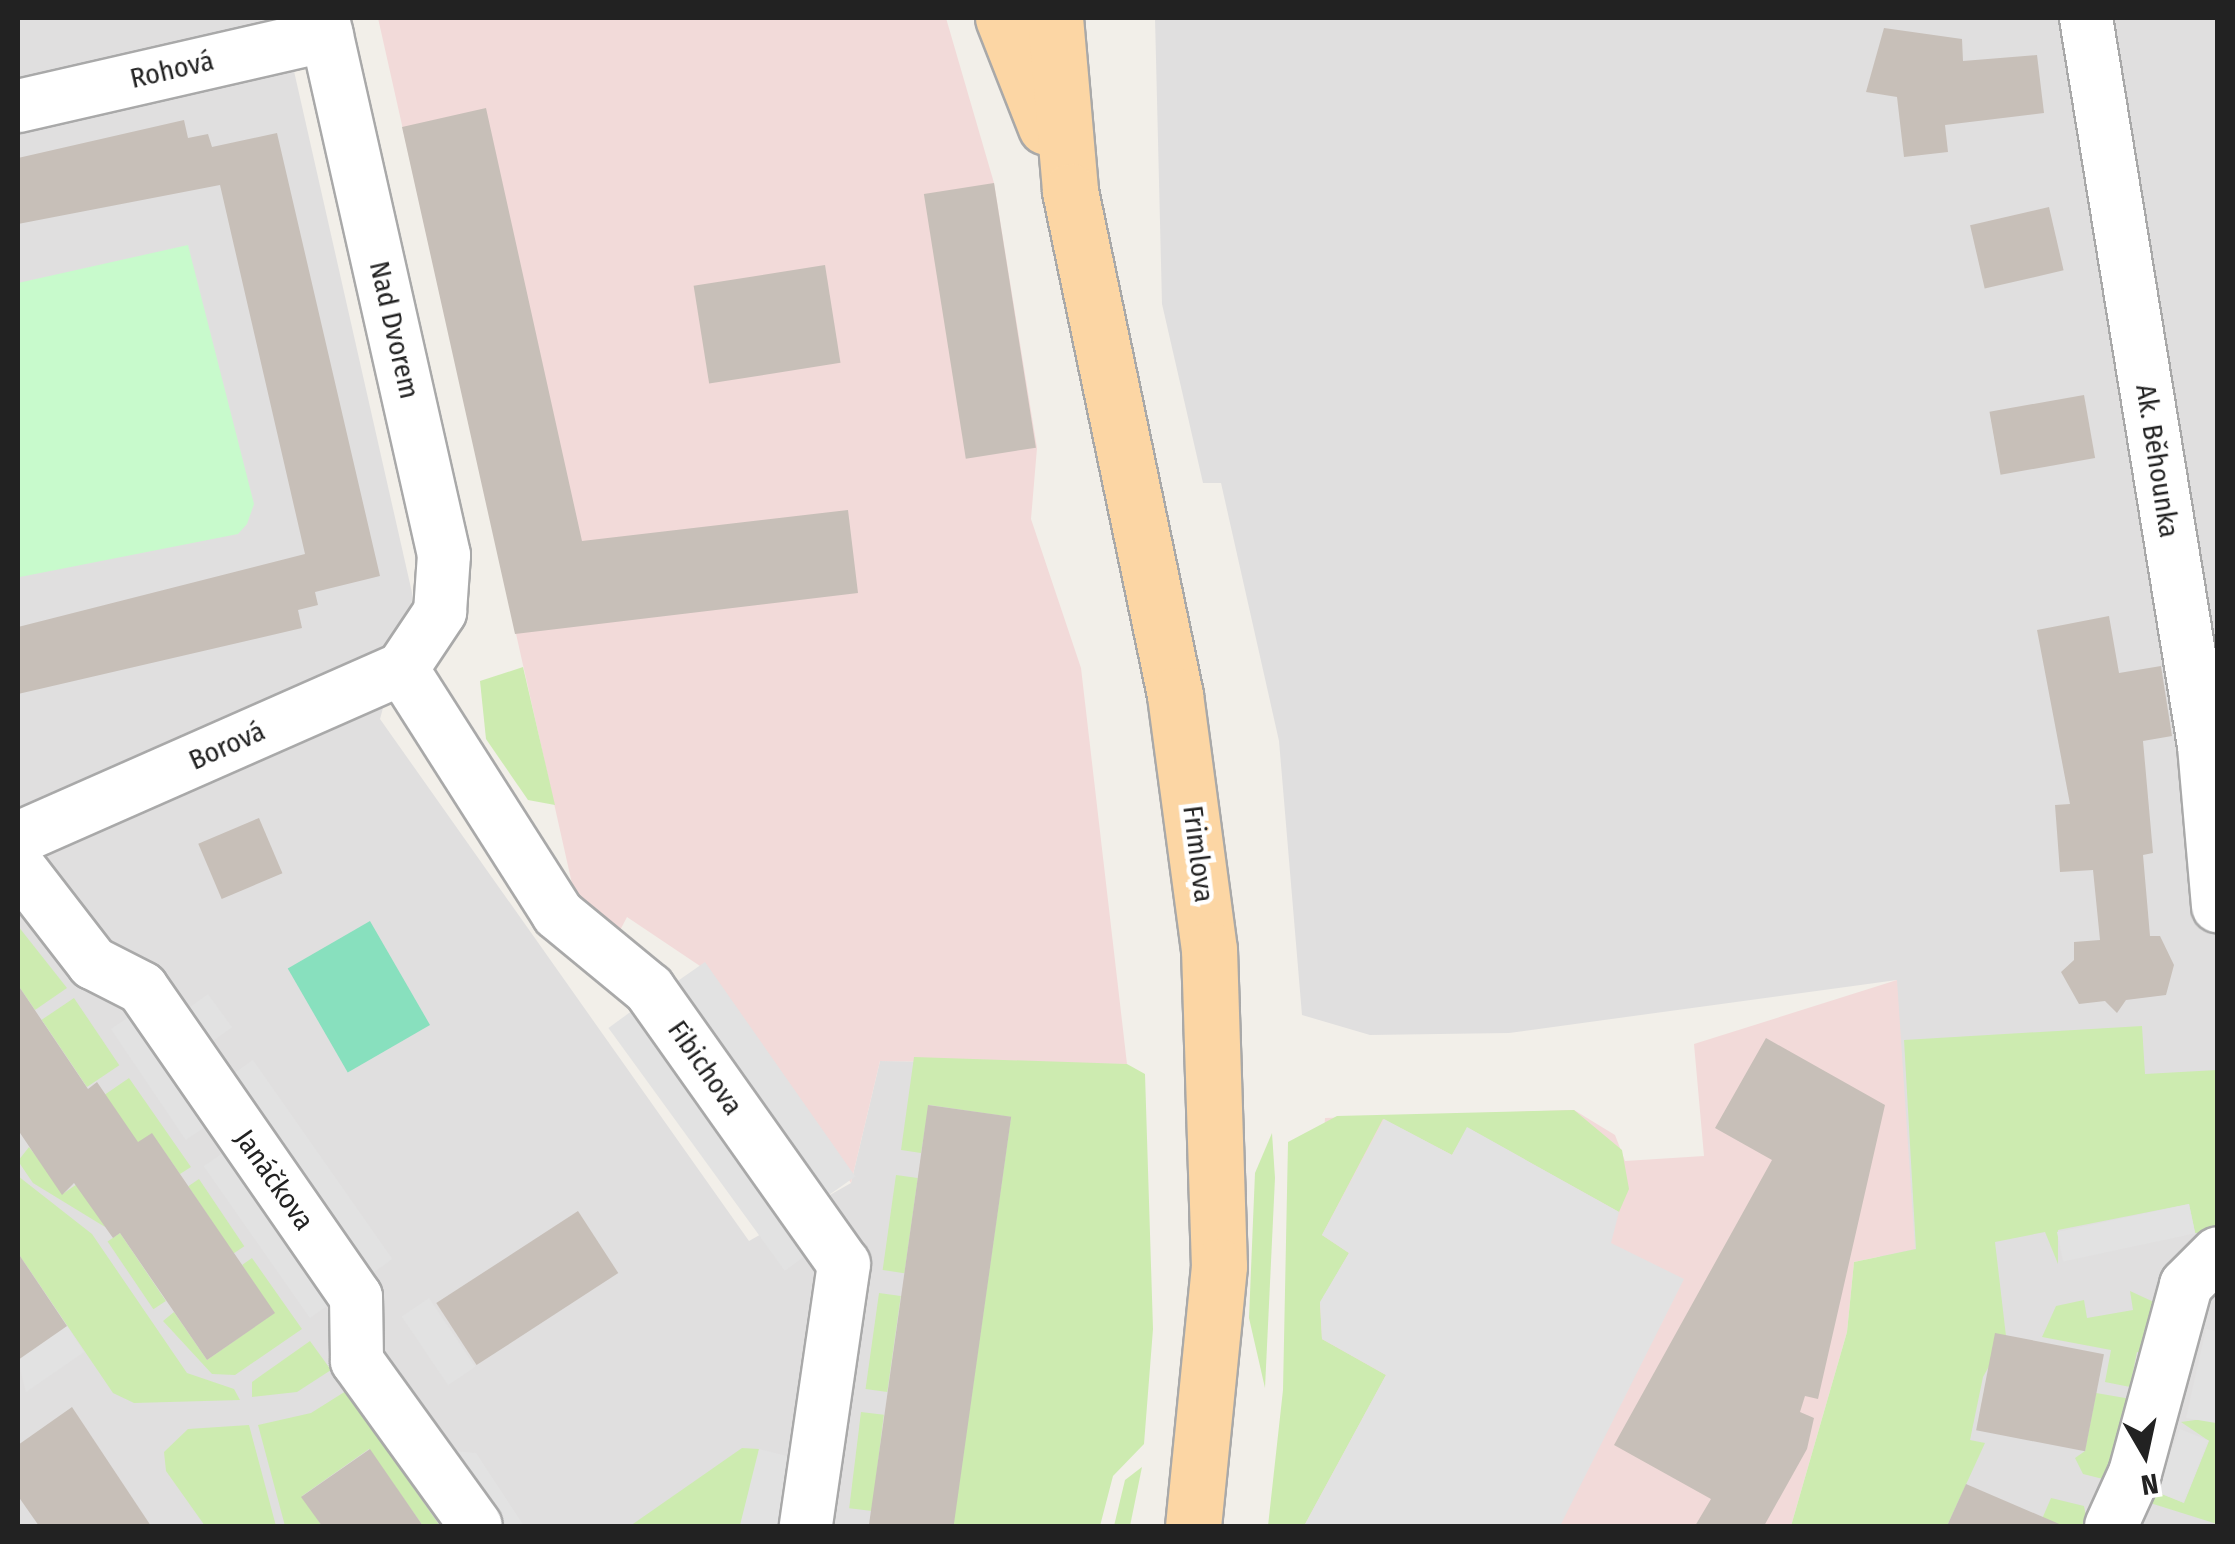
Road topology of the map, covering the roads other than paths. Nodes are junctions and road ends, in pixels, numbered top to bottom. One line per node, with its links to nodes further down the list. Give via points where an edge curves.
1 (1003, 18): 6 (main road, Frimlova)
2 (1055, 18): 6 (main road, Frimlova)
3 (2086, 18): 10 (street, Ak. Běhounka, via 2204,746)
4 (325, 26): 5 (street, Rohová); 7 (street, Nad Dvorem, via 444,555)
5 (18, 106)
6 (1070, 191): 14 (main road, Frimlova, via 1165,639 1209,948 1219,1266)
7 (414, 656): 8 (street, Borová); 13 (street, Fibichova, via 558,914 649,990 844,1264)
8 (18, 838)
9 (18, 866): 12 (street, Janáčkova, via 93,962 142,988 356,1298 357,1361)
10 (2218, 906)
11 (2218, 1254): 15 (street, via 2186,1285 2136,1473)
12 (476, 1526)
13 (806, 1526)
14 (1193, 1526)
15 (2112, 1526)

